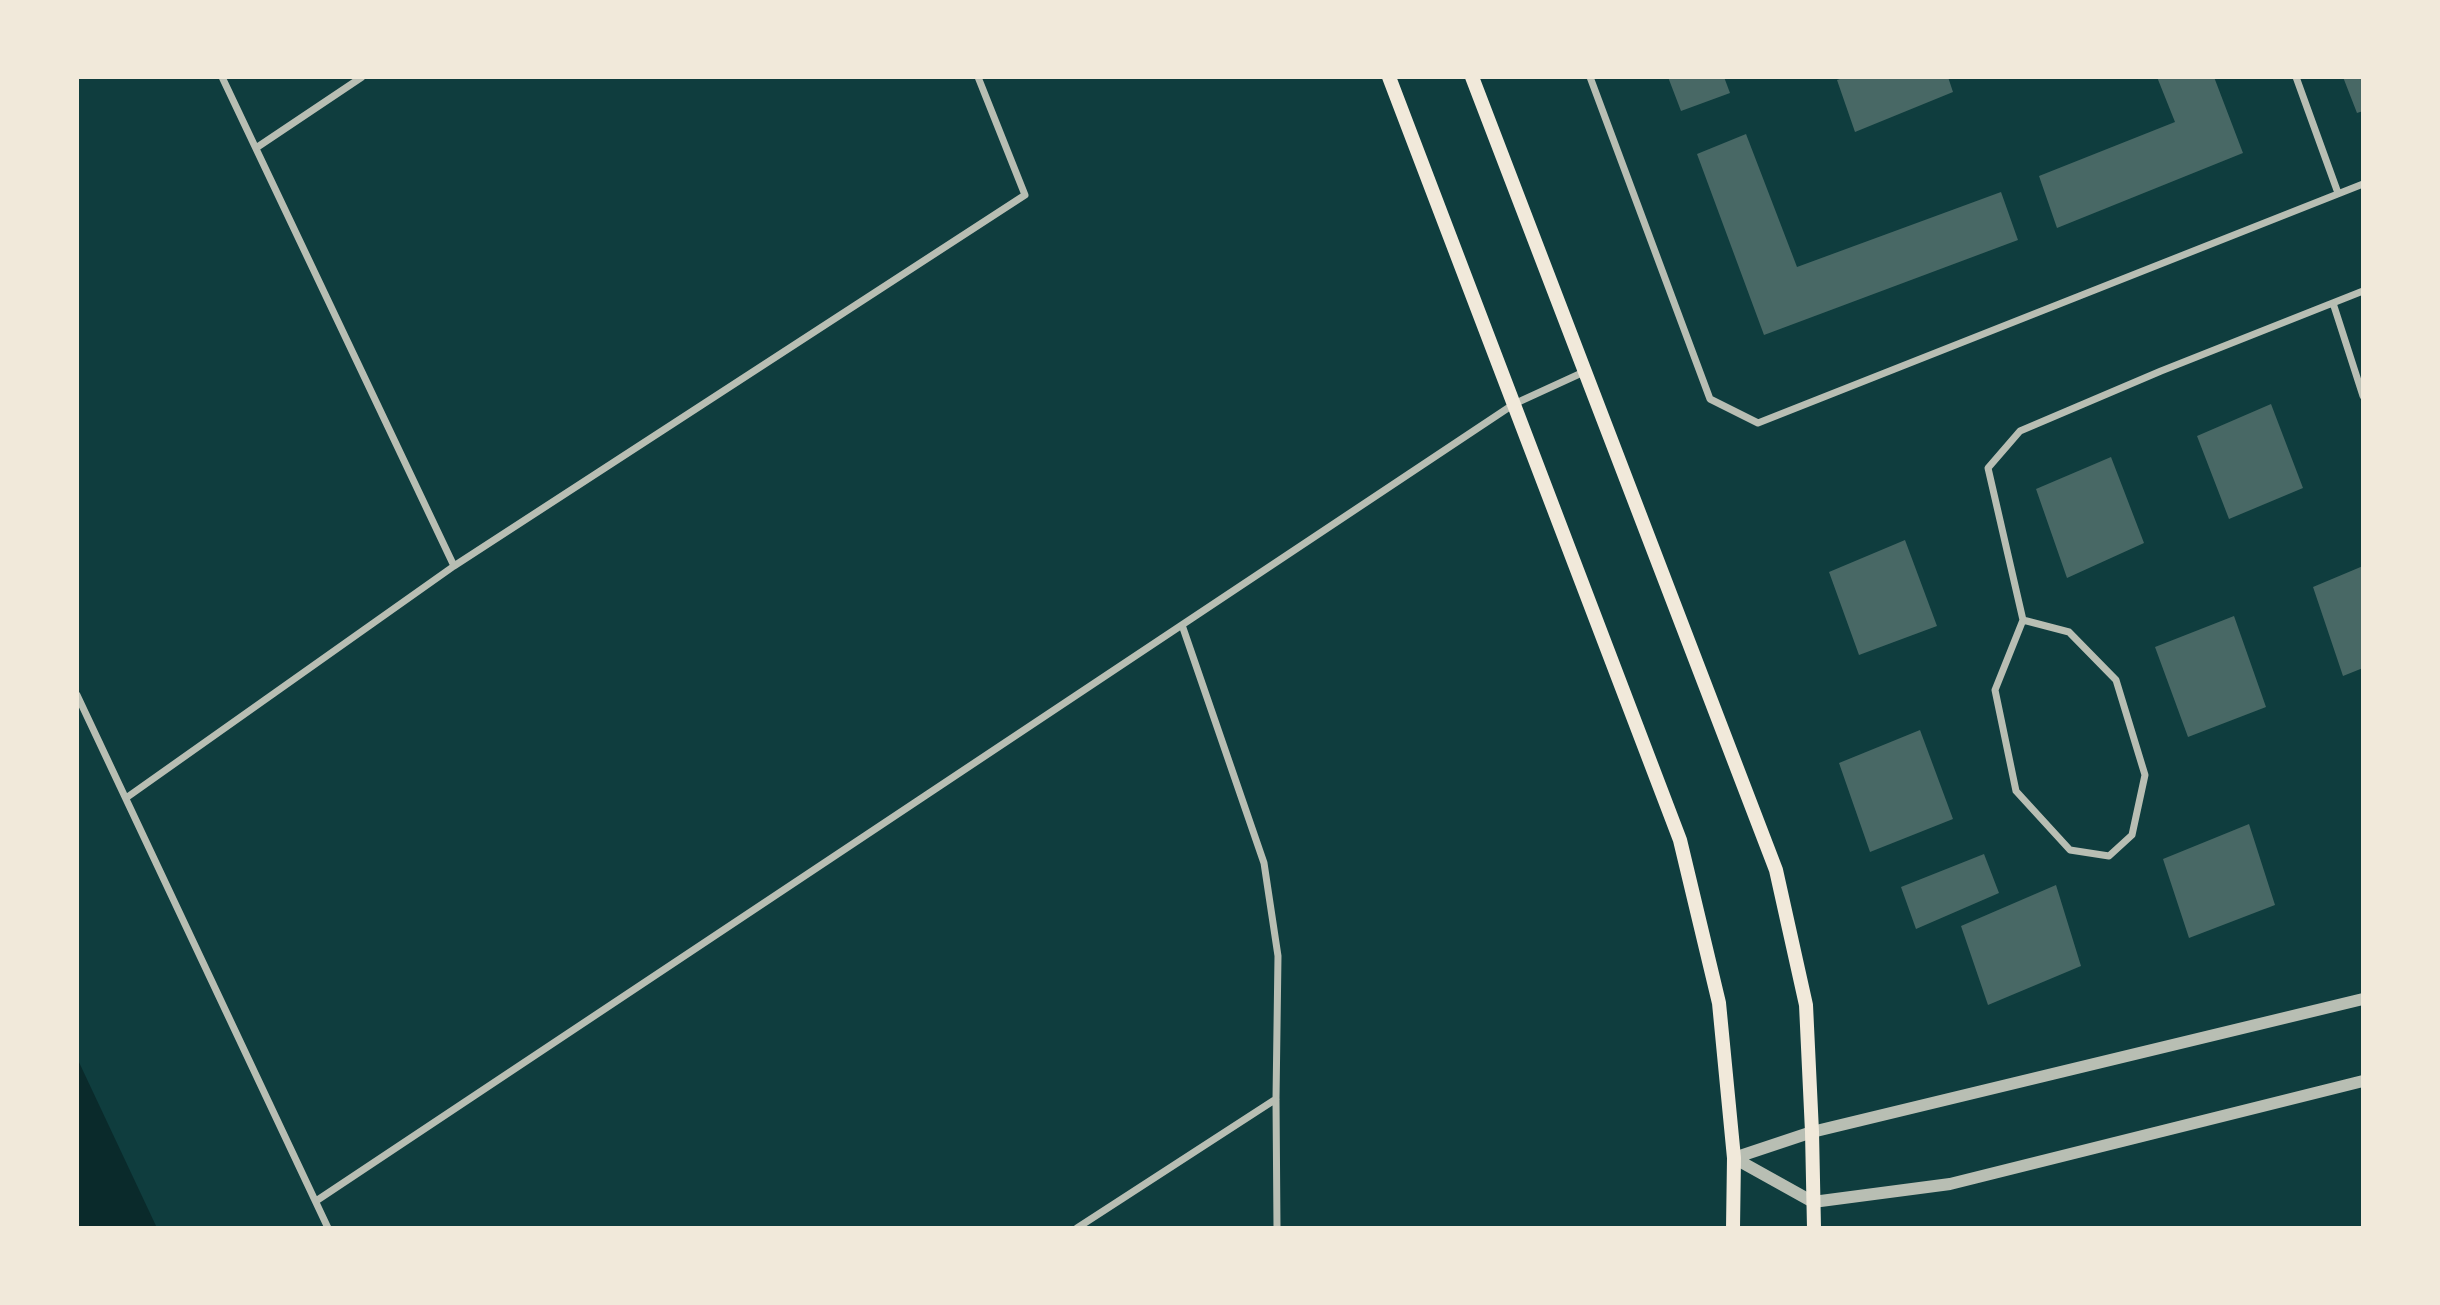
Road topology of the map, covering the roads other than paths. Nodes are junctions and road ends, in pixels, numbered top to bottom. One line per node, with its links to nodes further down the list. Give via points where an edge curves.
1 (222, 77): 8 (street)
2 (362, 77): 8 (street)
3 (978, 77): 16 (street, via 1025,195)
4 (1389, 77): 15 (main road)
5 (1472, 77): 13 (main road)
6 (1590, 77): 10 (street, via 1710,399 1758,424)
7 (2296, 77): 10 (street)
8 (256, 148): 16 (street)
9 (2363, 184): 10 (street)
10 (2338, 193)
11 (2363, 291): 12 (street)
12 (2333, 303): 14 (street); 17 (street, via 2020,431 1988,468)
13 (1587, 371): 15 (street); 24 (main road, via 1776,870 1806,1005)
14 (2363, 396)
15 (1514, 404): 18 (street); 25 (main road, via 1680,840 1720,1003)
16 (454, 566): 20 (street)
17 (2023, 620): 17 (street, via 1995,690 2016,791 2070,850 2109,856 2132,835 2145,775 2116,680 2069,632)
18 (1182, 625): 23 (street, via 1264,863 1278,956); 26 (street)
19 (77, 695): 20 (street)
20 (126, 798): 26 (street)
21 (2363, 999): 24 (street)
22 (2363, 1081): 27 (street, via 1950,1184)
23 (1276, 1099): 29 (street); 30 (street)
24 (1812, 1132): 25 (street); 27 (main road)
25 (1734, 1158): 27 (street); 31 (main road)
26 (316, 1201): 28 (street)
27 (1813, 1202): 32 (main road)
28 (328, 1228)
29 (1077, 1228)
30 (1277, 1228)
31 (1733, 1228)
32 (1814, 1228)

